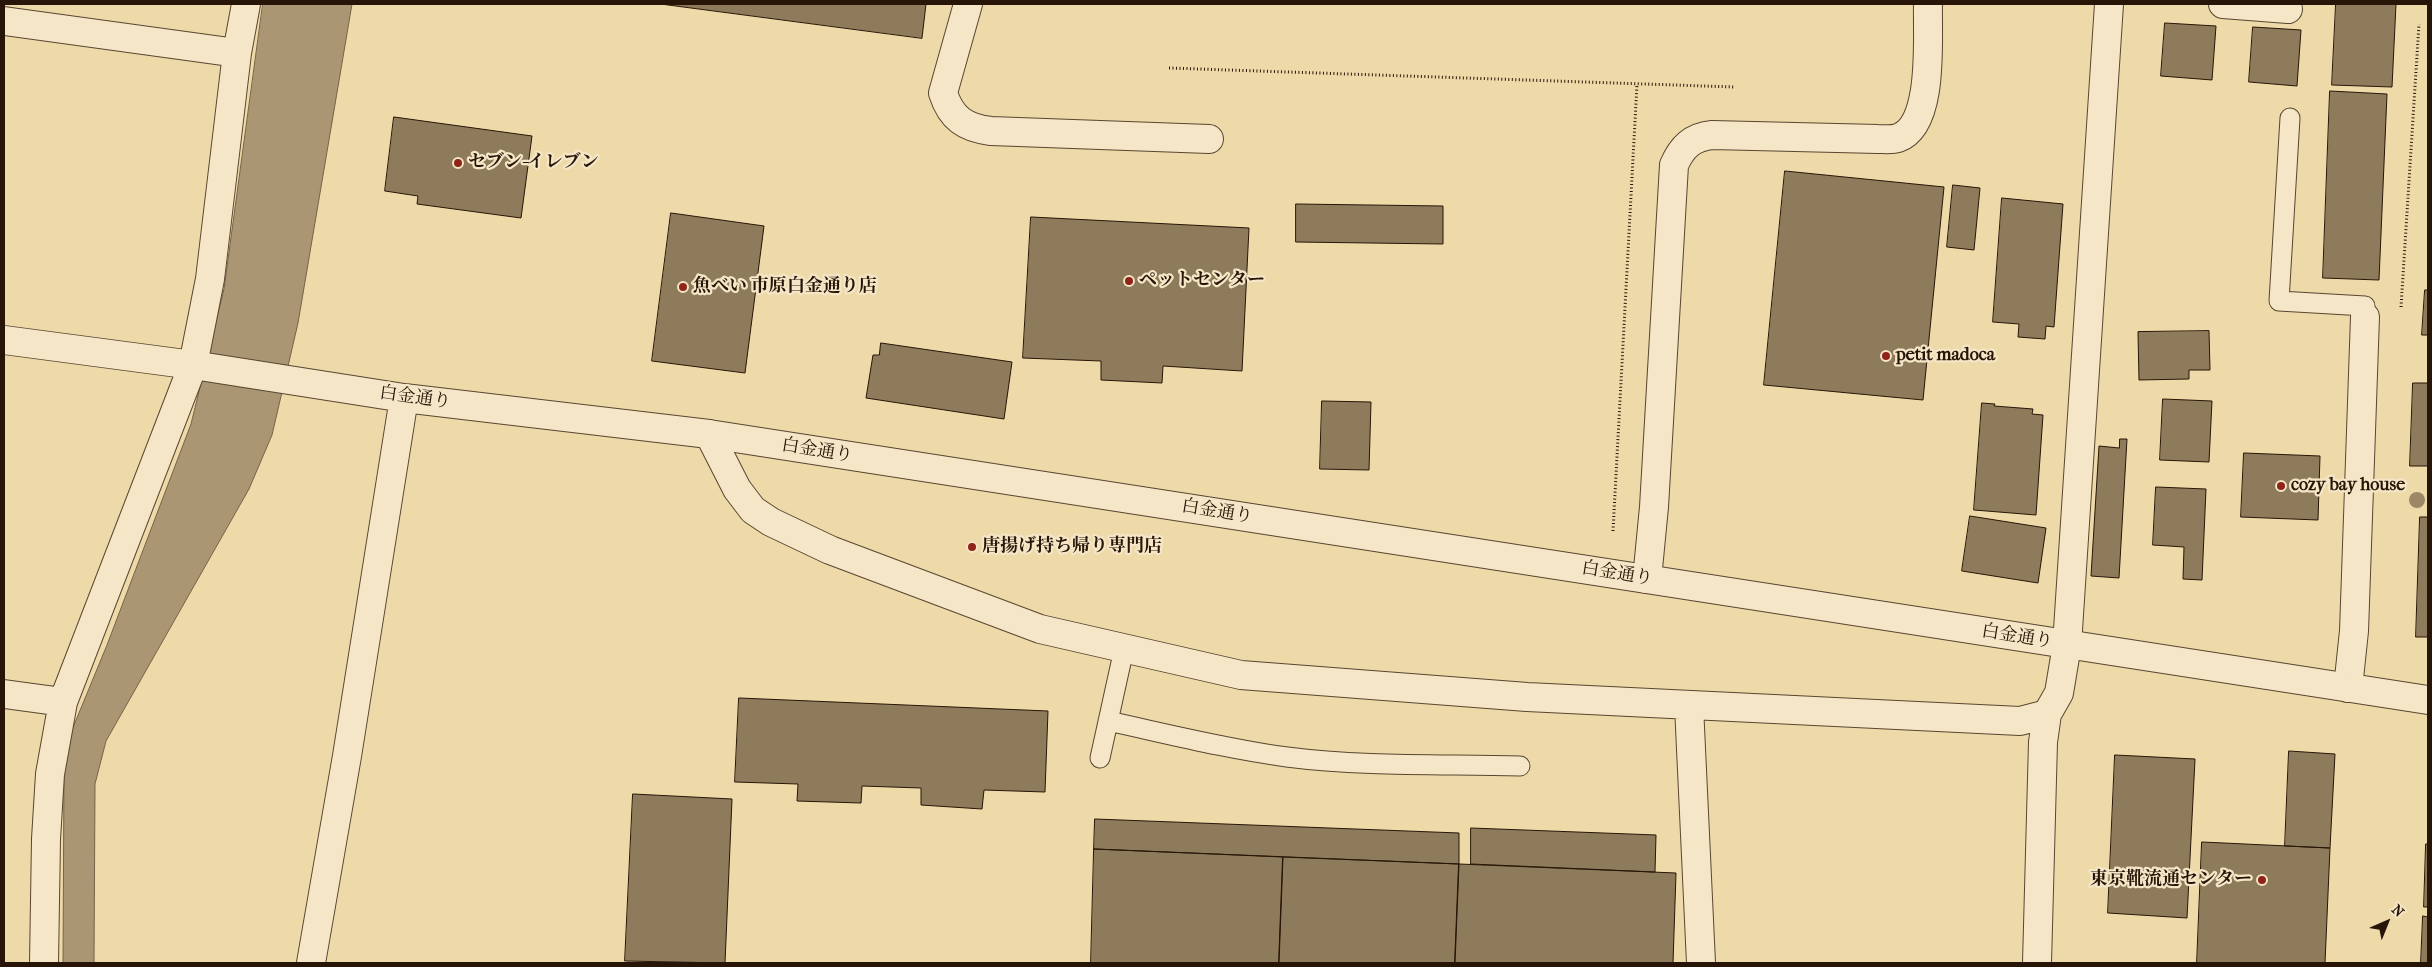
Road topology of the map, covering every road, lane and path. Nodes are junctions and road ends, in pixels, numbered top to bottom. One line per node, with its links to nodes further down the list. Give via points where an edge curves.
1 (246, 4): 9 (street)
2 (968, 4): 14 (street, via 943,93 946,103 964,124 991,130)
3 (1928, 4): 21 (street, via 1924,96 1916,121 1899,138 1703,136 1685,144 1674,165)
4 (2109, 4): 22 (street)
5 (2223, 4): 6 (street)
6 (2288, 9)
7 (4, 21): 9 (street)
8 (2420, 24): 15 (path, via 2400,320)
9 (237, 53): 17 (street, via 210,280)
10 (1169, 68): 11 (path)
11 (1637, 84): 12 (path); 20 (path)
12 (1734, 87)
13 (2290, 118): 15 (lane, via 2279,301 2365,306)
14 (1208, 139)
15 (2365, 317): 24 (street, via 2354,631)
16 (4, 340): 17 (street, 白金通り)
17 (193, 365): 18 (street, 白金通り); 27 (street)
18 (404, 398): 19 (street, 白金通り); 34 (street)
19 (709, 434): 21 (street, 白金通り); 23 (street, via 737,489 754,510 772,522 830,550 1040,629)
20 (1613, 531)
21 (1647, 579): 22 (street, 白金通り)
22 (2066, 645): 24 (street, 白金通り); 29 (street, via 2059,693)
23 (1124, 649): 28 (street, via 1241,675); 30 (lane)
24 (2348, 688): 26 (street, 白金通り)
25 (4, 694): 27 (street)
26 (2428, 700)
27 (63, 702): 33 (street, via 50,774)
28 (1689, 706): 29 (street, via 2020,720); 35 (street)
29 (2047, 714): 36 (street, via 2043,742)
30 (1108, 721): 31 (lane); 32 (lane, via 1232,749 1289,758)
31 (1100, 758)
32 (1520, 766)
33 (44, 963)
34 (311, 963)
35 (1701, 963)
36 (2037, 963)

